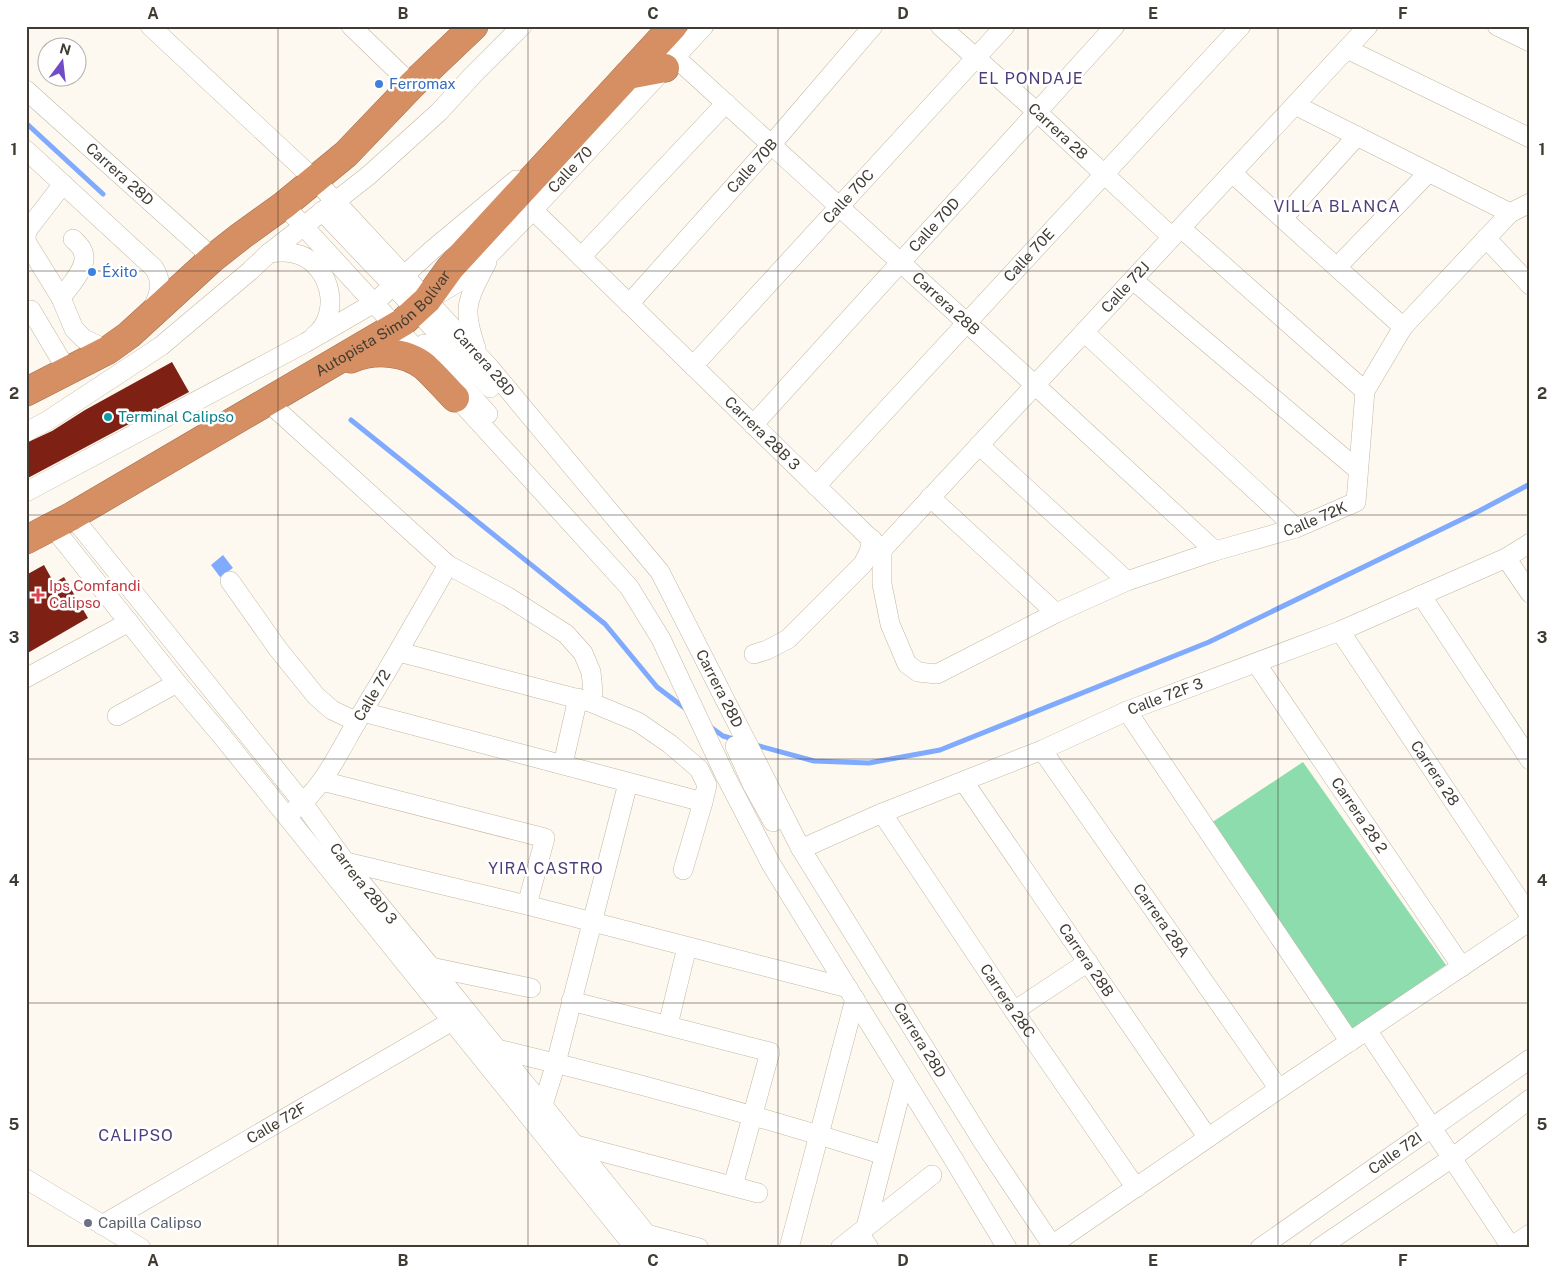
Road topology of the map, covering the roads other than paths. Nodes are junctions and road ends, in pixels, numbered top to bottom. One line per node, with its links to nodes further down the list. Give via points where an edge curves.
1 (150, 26): 34 (street)
2 (351, 26): 22 (street)
3 (465, 26): 18 (street)
4 (474, 26): 18 (highway)
5 (522, 26): 38 (street, via 439,112 368,176)
6 (656, 26): 56 (street, via 510,186)
7 (673, 26): 21 (highway, Autopista Simón Bolívar)
8 (704, 26): 20 (street, Calle 70)
9 (873, 26): 29 (street, Calle 70B)
10 (940, 26): 19 (street, Carrera 28)
11 (1005, 26): 19 (street, Calle 70C)
12 (1115, 26): 26 (street, Calle 70D)
13 (1241, 26): 33 (street, Calle 70E)
14 (1368, 26): 17 (street, Calle 72J)
15 (1496, 26): 16 (street)
16 (1530, 42)
17 (1347, 49): 25 (street, Calle 72J); 28 (street)
18 (450, 50): 22 (highway)
19 (976, 58): 26 (street, Carrera 28); 39 (street, Calle 70C)
20 (670, 63): 21 (highway); 24 (street, Carrera 28B); 40 (street, Calle 70)
21 (628, 75): 60 (highway, Autopista Simón Bolívar)
22 (412, 85): 34 (highway, via 346,154)
23 (26, 90): 50 (street, Carrera 28D)
24 (726, 103): 29 (street, Carrera 28B); 51 (street)
25 (1295, 105): 27 (street); 31 (street, Calle 72J)
26 (1036, 112): 33 (street, Carrera 28); 52 (street, Calle 70D)
27 (1357, 136): 32 (street); 42 (street)
28 (1530, 138)
29 (770, 145): 39 (street, Carrera 28B); 58 (street, Calle 70B)
30 (26, 150): 35 (street)
31 (1232, 172): 42 (street); 44 (street, Calle 72J)
32 (1428, 173): 41 (street); 53 (street)
33 (1104, 175): 44 (street, Carrera 28); 62 (street, Calle 70E)
34 (315, 180): 37 (highway); 38 (street, Carrera 28D)
35 (64, 184): 45 (street, via 28,228); 61 (street, via 160,276 161,288)
36 (1530, 203): 41 (street, Calle 72K)
37 (284, 205): 43 (street, Carrera 28D); 50 (highway)
38 (329, 206): 43 (street); 56 (street, Carrera 28D)
39 (839, 207): 52 (street, Carrera 28B); 67 (street, Calle 70C)
40 (533, 210): 49 (street, Calle 70); 51 (street, Carrera 28B 3)
41 (1510, 214): 46 (street, Calle 72K)
42 (1283, 218): 53 (street)
43 (303, 225): 48 (street); 56 (street, Carrera 28D)
44 (1176, 233): 54 (street, Calle 72J); 72 (street, Carrera 28)
45 (26, 236): 57 (street, via 27,243)
46 (1486, 238): 55 (street); 63 (street, Calle 72K)
47 (73, 239): 57 (street, via 83,250 85,259)
48 (268, 252): 65 (street, via 285,251 300,255 324,275 330,305 326,320 318,334); 77 (street, via 161,346)
49 (492, 252): 60 (street, Calle 70, via 462,280); 68 (street, via 467,304 468,326 476,348)
50 (213, 258): 61 (highway)
51 (581, 258): 58 (street, Carrera 28B 3)
52 (900, 262): 62 (street, Carrera 28B); 76 (street, Calle 70D)
53 (1338, 268): 63 (street)
54 (1133, 280): 64 (street, Calle 72J); 79 (street)
55 (1530, 285)
56 (388, 290): 60 (street, Carrera 28D); 60 (street); 65 (street)
57 (61, 298): 66 (street, via 74,329 84,339)
58 (629, 304): 67 (street, Carrera 28B 3)
59 (26, 312): 69 (street, via 31,310)
60 (411, 314): 68 (street, Carrera 28D); 70 (highway, Autopista Simón Bolívar); 74 (street, Carrera 28D, via 429,363); 100 (street, via 480,376 650,577); 112 (street, via 436,356 640,581 678,648)
61 (148, 319): 66 (highway)
62 (967, 323): 71 (street, Carrera 28B); 80 (street, Calle 70E)
63 (1403, 327): 72 (street, Calle 72K)
64 (1084, 332): 71 (street, Calle 72J); 84 (street)
65 (305, 343): 81 (street)
66 (108, 350): 69 (highway)
67 (693, 366): 76 (street, Carrera 28B 3)
68 (490, 368): 100 (street, Carrera 28D, via 660,572)
69 (68, 372): 73 (highway)
70 (318, 373): 74 (highway, via 364,353 389,353 424,366); 75 (highway, Autopista Simón Bolívar)
71 (1035, 385): 78 (street, Calle 72J); 88 (street, Carrera 28B)
72 (1365, 391): 79 (street, Calle 72K)
73 (26, 392)
74 (455, 398): 112 (street, Carrera 28D, via 629,586)
75 (267, 401): 83 (highway, Autopista Simón Bolívar); 90 (street)
76 (753, 425): 80 (street, Carrera 28B 3)
77 (26, 432)
78 (979, 445): 82 (street, Calle 72J); 92 (street)
79 (1358, 470): 84 (street, Calle 72K, via 1356,502)
80 (816, 486): 87 (street, Carrera 28B 3)
81 (26, 492)
82 (930, 497): 87 (street, Calle 72J); 95 (street)
83 (62, 521): 85 (highway, Autopista Simón Bolívar); 96 (street, Carrera 28D 3); 116 (street, Carrera 28D 3)
84 (1296, 528): 88 (street, Calle 72K)
85 (26, 540)
86 (1530, 543): 89 (street, Calle 72F 3)
87 (877, 544): 95 (street, Calle 72K, via 890,624 907,664 918,672 937,674); 99 (street, via 863,564 800,628 779,645)
88 (1215, 552): 92 (street, Calle 72K)
89 (1506, 558): 93 (street); 94 (street, Calle 72F 3)
90 (448, 565): 98 (street, Calle 72); 104 (street, via 508,597 566,634 583,653 591,672 593,692)
91 (230, 581): 107 (street, via 316,696 332,710)
92 (1127, 581): 95 (street, Calle 72K)
93 (1530, 593)
94 (1421, 595): 97 (street, Calle 72F 3); 109 (street)
95 (1056, 613)
96 (129, 622): 102 (street); 103 (street, Carrera 28D 3)
97 (1340, 631): 101 (street, Calle 72F 3); 123 (street, Carrera 28)
98 (399, 652): 104 (street); 107 (street, Calle 72)
99 (754, 654)
100 (701, 662): 112 (street); 119 (street, Carrera 28D)
101 (1256, 663): 105 (street, Calle 72F 3); 129 (street, Carrera 28 2)
102 (26, 678)
103 (177, 683): 106 (street); 118 (street, Carrera 28D 3)
104 (584, 700): 110 (street); 115 (street, via 638,722 670,744 698,769 706,785)
105 (1128, 711): 108 (street, Calle 72F 3); 137 (street)
106 (117, 716)
107 (360, 717): 110 (street); 111 (street, Calle 72)
108 (1042, 750): 113 (street, Calle 72F 3); 142 (street, Carrera 28A)
109 (1530, 760)
110 (563, 764): 114 (street)
111 (322, 781): 116 (street, Calle 72); 122 (street, via 545,838)
112 (739, 781): 131 (street, Carrera 28D, via 771,864); 161 (street, via 790,854 974,1148); 168 (street, via 780,860)
113 (964, 782): 117 (street, Calle 72F 3); 127 (street, Carrera 28B)
114 (628, 783): 115 (street); 124 (street)
115 (703, 802): 120 (street)
116 (302, 804): 118 (street, Calle 72); 121 (street, Carrera 28D 3)
117 (882, 813): 119 (street, Calle 72F 3); 133 (street, Carrera 28C)
118 (286, 816): 121 (street, Carrera 28D 3)
119 (801, 849): 161 (street, Carrera 28D)
120 (683, 870)
121 (347, 873): 122 (street); 128 (street, Carrera 28D 3); 134 (street, Carrera 28D 3)
122 (527, 905): 124 (street)
123 (1530, 916)
124 (592, 921): 126 (street); 132 (street)
125 (1530, 921): 129 (street)
126 (687, 947): 131 (street); 135 (street)
127 (1088, 962): 133 (street); 148 (street, Carrera 28B)
128 (432, 966): 130 (street); 138 (street, Carrera 28D 3)
129 (1462, 967): 136 (street)
130 (531, 988)
131 (851, 994): 141 (street, Carrera 28D); 147 (street)
132 (571, 1001): 135 (street); 140 (street)
133 (1014, 1010): 155 (street, Carrera 28C)
134 (452, 1022): 157 (street, Calle 72F); 160 (street, Carrera 28D 3)
135 (668, 1025): 145 (street, via 770,1052)
136 (1367, 1030): 137 (street); 146 (street)
137 (1350, 1042): 142 (street)
138 (497, 1049): 140 (street); 144 (street, Carrera 28D 3)
139 (1530, 1059): 146 (street, Calle 72I)
140 (556, 1063): 144 (street); 145 (street)
141 (904, 1079): 150 (street); 167 (street, Carrera 28D)
142 (1279, 1089): 148 (street)
143 (1530, 1099): 151 (street)
144 (543, 1105): 149 (street, Carrera 28D 3)
145 (752, 1115): 147 (street); 154 (street)
146 (1432, 1128): 151 (street); 169 (street, Calle 72I)
147 (818, 1134): 150 (street); 165 (street)
148 (1208, 1138): 155 (street)
149 (576, 1146): 154 (street); 160 (street, Carrera 28D 3)
150 (884, 1155): 159 (street)
151 (1452, 1158): 162 (street); 170 (street)
152 (932, 1176): 159 (street)
153 (26, 1179): 157 (street)
154 (733, 1186): 156 (street)
155 (1136, 1188): 161 (street)
156 (758, 1193)
157 (102, 1224): 163 (street)
158 (1530, 1234): 162 (street)
159 (864, 1236): 166 (street)
160 (646, 1243): 164 (street)
161 (1049, 1247)
162 (1510, 1247)
163 (141, 1248)
164 (699, 1248)
165 (789, 1248)
166 (840, 1248)
167 (1006, 1248)
168 (1019, 1248)
169 (1260, 1248)
170 (1319, 1248)

